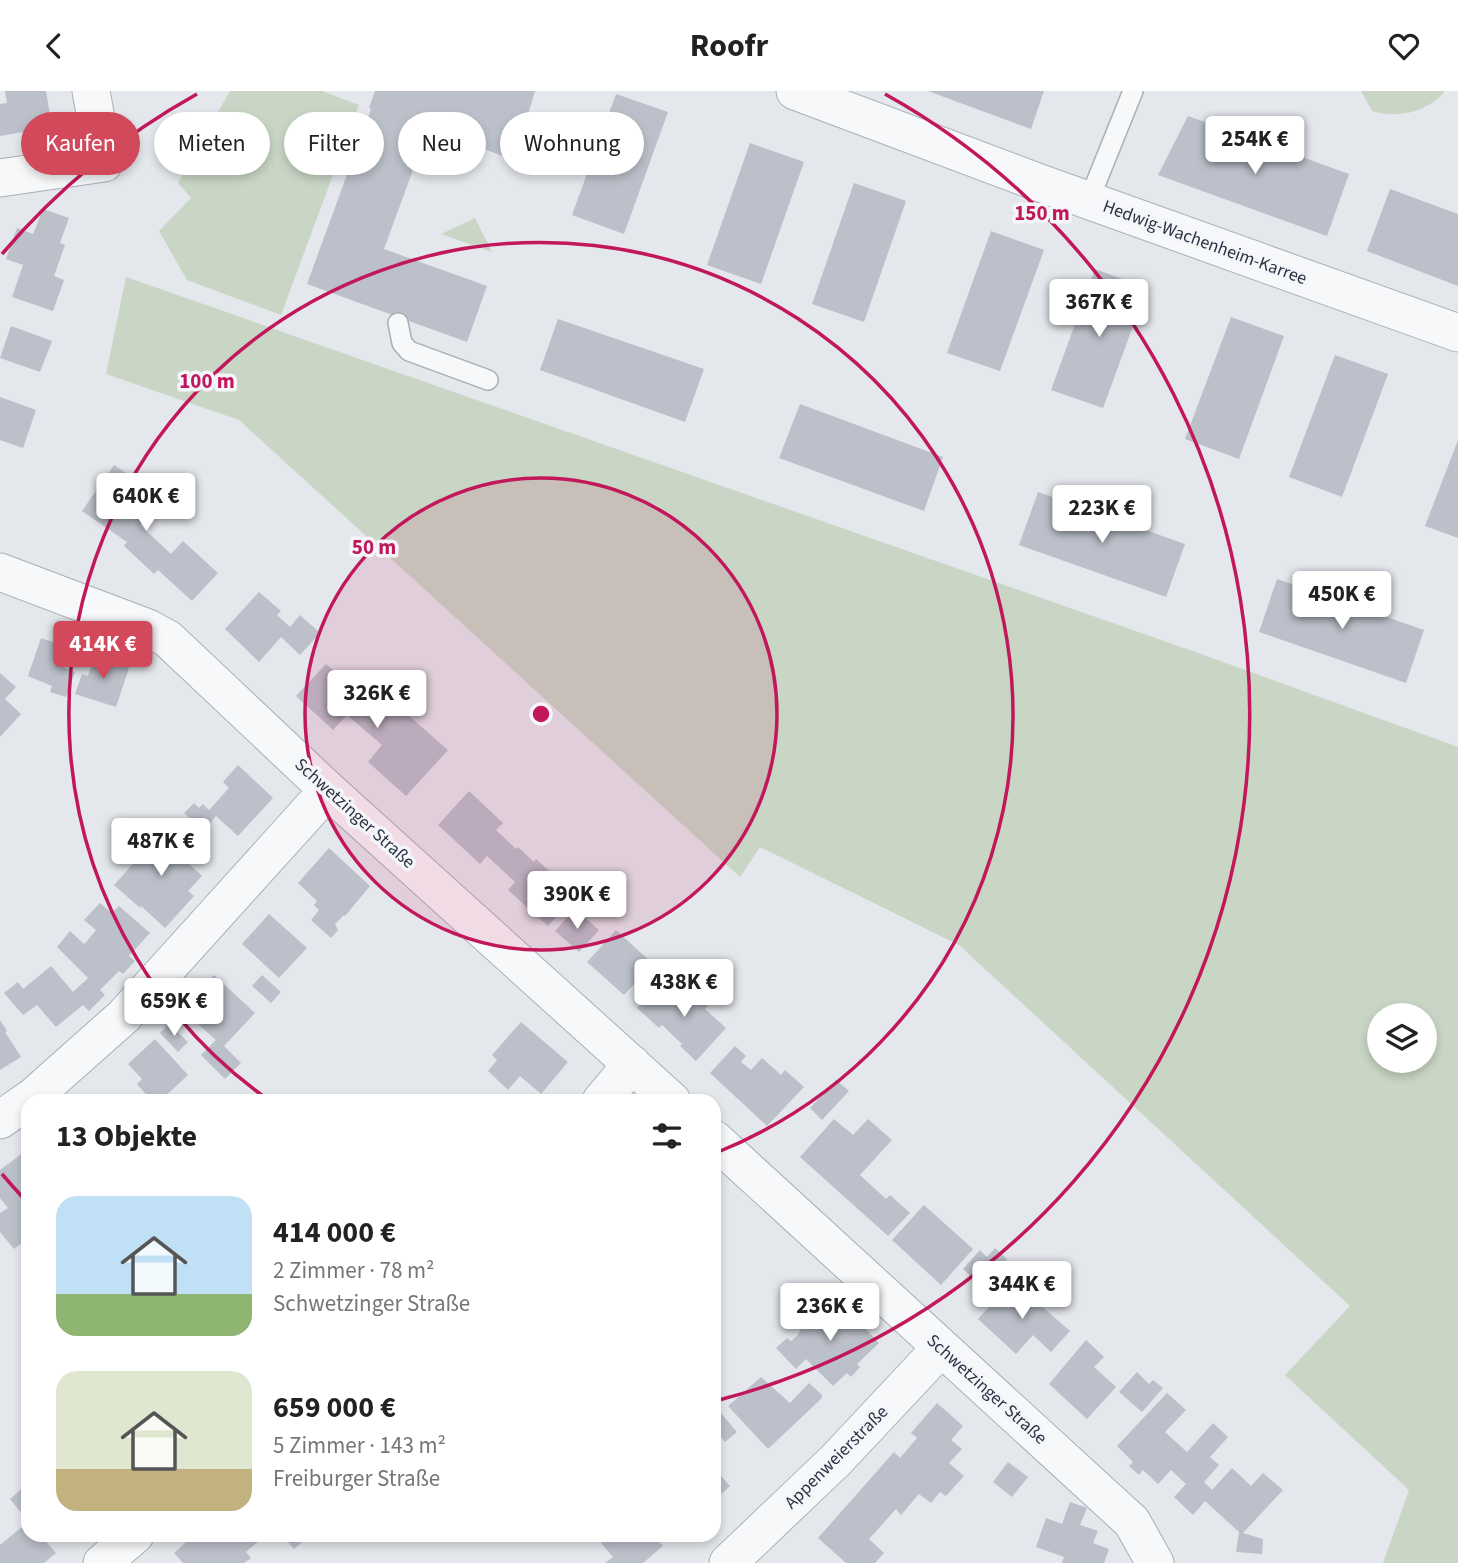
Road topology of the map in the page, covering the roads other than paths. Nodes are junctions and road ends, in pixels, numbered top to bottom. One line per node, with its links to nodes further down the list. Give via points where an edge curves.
1 (91, 91): 4 (street, via 104,163)
2 (795, 91): 5 (street, Hedwig-Wachenheim-Karree)
3 (1132, 91): 5 (lane)
4 (0, 178)
5 (1089, 200): 7 (street, Hedwig-Wachenheim-Karree)
6 (398, 323): 8 (lane, via 398,333 409,351)
7 (1458, 333)
8 (488, 380)
9 (3, 578): 10 (street, Schwetzinger Straße, via 168,639)
10 (328, 790): 11 (street, Schwetzinger Straße); 12 (street, via 124,1016)
11 (632, 1063): 13 (street); 14 (street, Schwetzinger Straße)
12 (36, 1094)
13 (607, 1094)
14 (665, 1094)
15 (21, 1105): 16 (street)
16 (0, 1120)
17 (721, 1145): 18 (street, Schwetzinger Straße)
18 (941, 1348): 21 (street, Appenweierstraße, via 836,1460); 22 (street, Schwetzinger Straße, via 1132,1522)
19 (127, 1542): 20 (street)
20 (102, 1563)
21 (728, 1563)
22 (1155, 1563)

